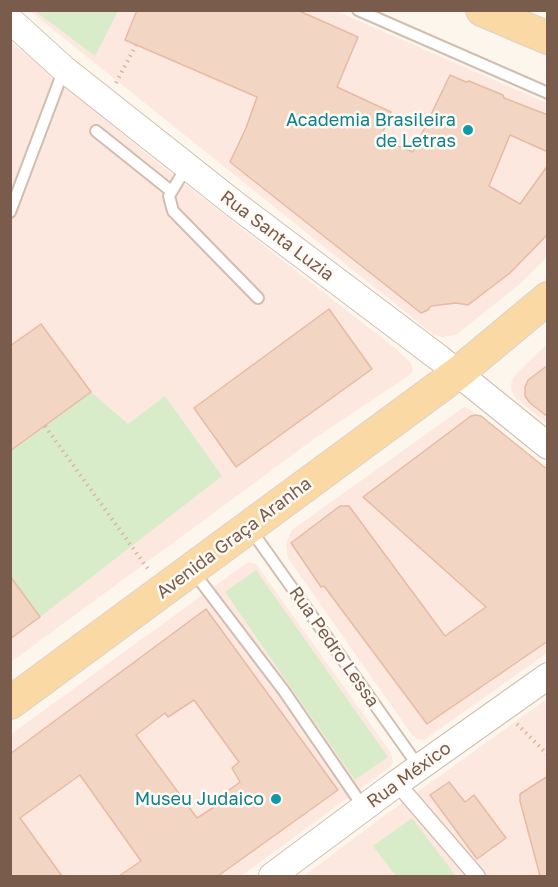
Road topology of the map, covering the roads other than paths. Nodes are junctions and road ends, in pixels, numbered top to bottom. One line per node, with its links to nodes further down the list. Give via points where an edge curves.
1 (358, 10): 6 (lane)
2 (482, 10): 4 (main road)
3 (10, 20): 5 (street, Rua Santa Luzia)
4 (548, 38)
5 (64, 69): 8 (street, Rua Santa Luzia); 10 (lane)
6 (548, 93)
7 (96, 131): 9 (lane)
8 (187, 166): 9 (lane); 13 (street, Rua Santa Luzia)
9 (171, 191): 11 (lane, via 173,211)
10 (10, 212)
11 (258, 298)
12 (548, 298): 13 (main road, Avenida Graça Aranha)
13 (458, 373): 14 (street, Rua Santa Luzia); 15 (main road, Avenida Graça Aranha)
14 (548, 447)
15 (248, 527): 16 (main road, Avenida Graça Aranha); 19 (lane, Rua Pedro Lessa)
16 (192, 570): 18 (main road, Avenida Graça Aranha); 21 (lane, via 284,691)
17 (548, 676): 19 (street, Rua México)
18 (10, 703)
19 (419, 768): 20 (street, Rua México)
20 (397, 783): 21 (street, Rua México); 23 (street)
21 (364, 808): 22 (street, Rua México)
22 (272, 876)
23 (477, 876)

